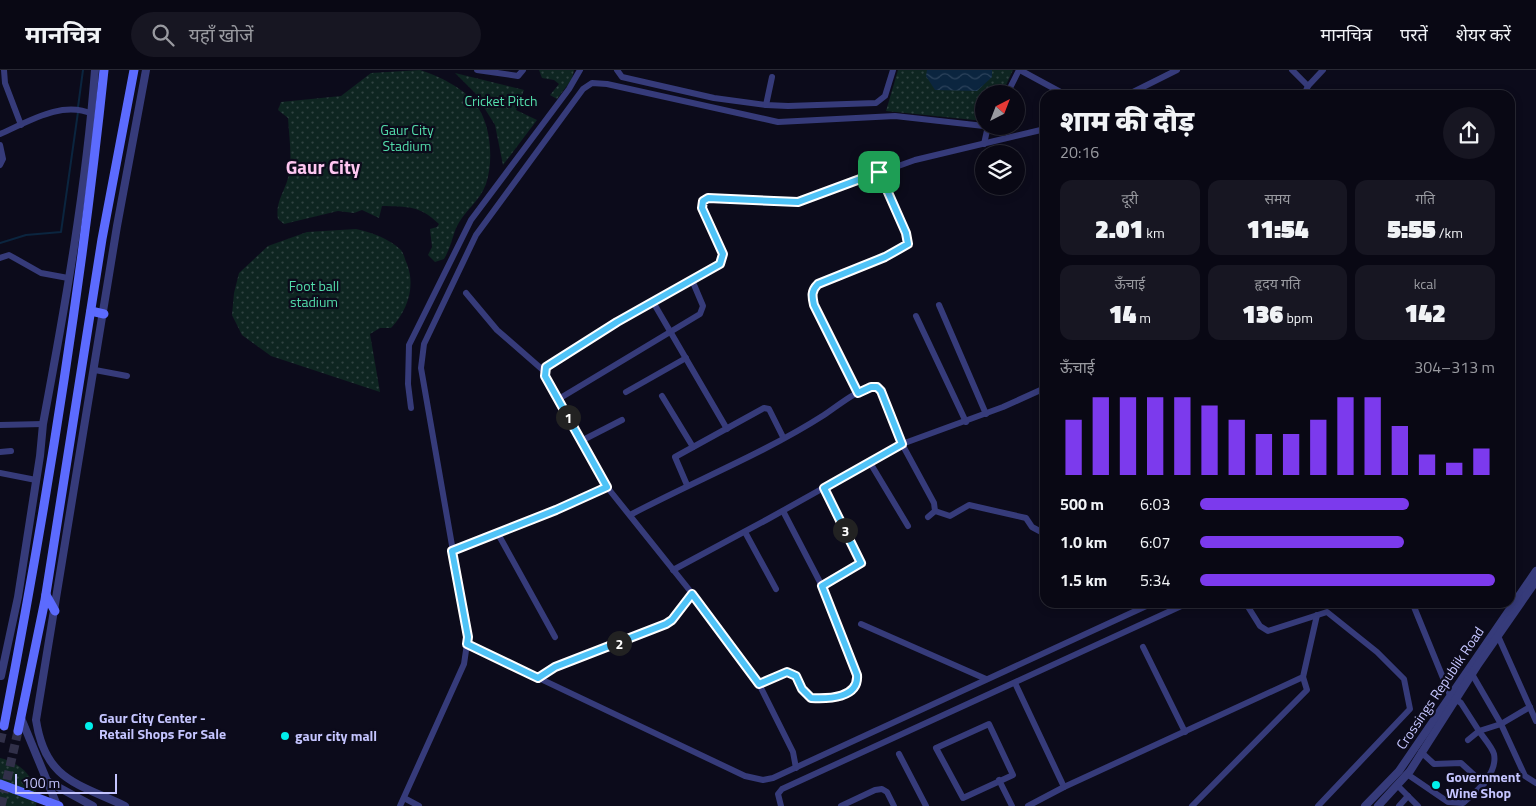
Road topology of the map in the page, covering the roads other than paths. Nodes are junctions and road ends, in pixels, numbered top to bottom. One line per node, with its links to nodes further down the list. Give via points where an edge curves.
1 (4, 70): 23 (street, via 5,83)
2 (95, 70): 22 (street)
3 (104, 70): 99 (main road, via 86,236)
4 (134, 70): 38 (main road)
5 (146, 70): 39 (street)
6 (477, 70): 7 (street, via 518,76)
7 (524, 70)
8 (580, 70): 51 (street, via 471,220 408,345)
9 (617, 70): 21 (street, via 622,77 714,98)
10 (893, 70): 21 (street, via 885,96 876,103)
11 (1019, 70): 16 (street); 18 (street)
12 (1177, 70): 19 (street)
13 (1292, 70): 17 (street)
14 (1323, 70): 17 (street)
15 (772, 77): 21 (street)
16 (1012, 85)
17 (1308, 86): 20 (street)
18 (1057, 90)
19 (1137, 90)
20 (1306, 90)
21 (766, 105)
22 (92, 114): 23 (street, via 67,109); 33 (street)
23 (21, 125): 26 (street)
24 (975, 125): 78 (street, via 896,116 778,122 607,84 592,83 583,89 476,235 424,344 420,368)
25 (1040, 129): 28 (street)
26 (0, 134)
27 (986, 135): 28 (street)
28 (984, 144): 31 (street)
29 (0, 145): 30 (street, via 3,159)
30 (0, 165)
31 (879, 172): 34 (street, via 798,202 708,198 703,201 702,208 723,254 722,260); 48 (street, via 908,244 885,257 818,284 812,296)
32 (0, 258): 33 (street, via 9,255 41,273)
33 (68, 278): 55 (street)
34 (692, 280): 36 (street); 41 (street, via 702,311)
35 (466, 293): 44 (street, via 497,330)
36 (653, 302): 41 (street); 44 (street)
37 (939, 305): 52 (street)
38 (91, 311): 39 (main road); 85 (main road)
39 (104, 314): 43 (street)
40 (916, 316): 54 (street)
41 (670, 331): 42 (street); 50 (street)
42 (686, 358): 47 (street); 57 (street)
43 (95, 370): 45 (street); 92 (street)
44 (544, 371): 50 (street)
45 (127, 376)
46 (1040, 390): 52 (street)
47 (626, 392)
48 (858, 393): 58 (street); 60 (street, via 871,387 881,391)
49 (662, 396): 61 (street)
50 (557, 400): 59 (street)
51 (411, 408)
52 (986, 414): 54 (street)
53 (622, 420): 59 (street)
54 (966, 422): 60 (street)
55 (43, 424): 56 (street); 66 (street)
56 (0, 425)
57 (727, 429): 58 (street, via 767,408); 61 (street)
58 (783, 438): 67 (street)
59 (581, 441): 68 (street)
60 (902, 444): 64 (street); 71 (street, via 934,503)
61 (693, 447): 67 (street, via 675,457)
62 (0, 452): 63 (street)
63 (11, 452)
64 (869, 461): 69 (street); 74 (street)
65 (0, 473): 66 (street)
66 (36, 480): 101 (street, via 18,597)
67 (687, 485): 72 (street)
68 (607, 487): 72 (street); 76 (street)
69 (824, 488): 70 (street); 82 (street, via 861,563)
70 (783, 510): 77 (street); 82 (street)
71 (935, 511): 73 (street); 75 (street, via 950,516 962,507 975,505 1026,518)
72 (630, 515): 79 (street)
73 (928, 517)
74 (908, 526)
75 (1040, 531)
76 (498, 532): 78 (street); 95 (street)
77 (745, 532): 79 (street); 83 (street)
78 (452, 551): 97 (street)
79 (672, 570): 84 (street)
80 (1536, 570): 86 (street, Crossings Republik Road)
81 (1536, 581): 96 (street)
82 (822, 586): 106 (street, via 857,675 855,689 848,693 811,698 796,676 787,672)
83 (776, 589)
84 (692, 594): 102 (street, via 666,624 555,667); 106 (street)
85 (46, 596): 92 (main road); 109 (main road)
86 (1515, 602)
87 (1142, 608): 104 (street)
88 (1177, 608): 105 (street)
89 (1249, 608): 93 (street, via 1260,626 1268,631)
90 (1415, 608): 107 (street)
91 (1511, 608): 107 (street, Crossings Republik Road)
92 (55, 611): 119 (street, via 36,720)
93 (1317, 615): 103 (street); 143 (street, via 1327,612 1384,658 1404,679 1410,709)
94 (861, 624): 104 (street)
95 (555, 636)
96 (1498, 636): 100 (street); 108 (street)
97 (467, 644): 102 (street); 130 (street, via 464,664)
98 (1143, 647): 115 (street)
99 (15, 671): 101 (street); 112 (main road)
100 (1472, 674): 107 (street); 111 (street)
101 (0, 676)
102 (538, 678): 121 (street, via 745,776 763,780)
103 (1303, 678): 115 (street); 142 (street, via 1307,690)
104 (986, 679): 121 (street)
105 (1015, 683): 128 (street); 136 (street, via 782,789 778,794)
106 (759, 684): 121 (street, via 793,752)
107 (1453, 697): 114 (street, via 1461,702); 117 (street); 122 (street, Crossings Republik Road)
108 (1530, 707): 110 (street); 111 (street)
109 (21, 718): 113 (main road); 120 (street)
110 (1536, 721)
111 (1501, 724): 114 (street); 125 (street, via 1525,776)
112 (4, 726)
113 (18, 731)
114 (1479, 731): 116 (street); 127 (street, via 1494,753 1493,765)
115 (1185, 732): 128 (street)
116 (1468, 740)
117 (1421, 752): 122 (street); 127 (street, via 1434,764 1460,763)
118 (899, 754): 139 (street)
119 (46, 758): 120 (street); 133 (street, via 68,778)
120 (41, 767): 124 (street)
121 (796, 768)
122 (1400, 777): 127 (street, via 1448,802 1463,803); 129 (street); 144 (street); 145 (street)
123 (1000, 780): 123 (street, via 1013,775 988,724 936,748 963,798); 140 (street)
124 (47, 781): 131 (street); 132 (street)
125 (1536, 783)
126 (0, 784): 131 (main road)
127 (1484, 784)
128 (1064, 787): 141 (street)
129 (1408, 796): 146 (street); 147 (street)
130 (404, 798): 134 (street); 135 (street)
131 (58, 806)
132 (92, 806)
133 (125, 806)
134 (400, 806)
135 (419, 806)
136 (781, 806)
137 (841, 806): 138 (street, via 882,789)
138 (894, 806)
139 (926, 806)
140 (1012, 806)
141 (1028, 806)
142 (1192, 806)
143 (1318, 806)
144 (1365, 806)
145 (1378, 806)
146 (1399, 806)
147 (1418, 806)

